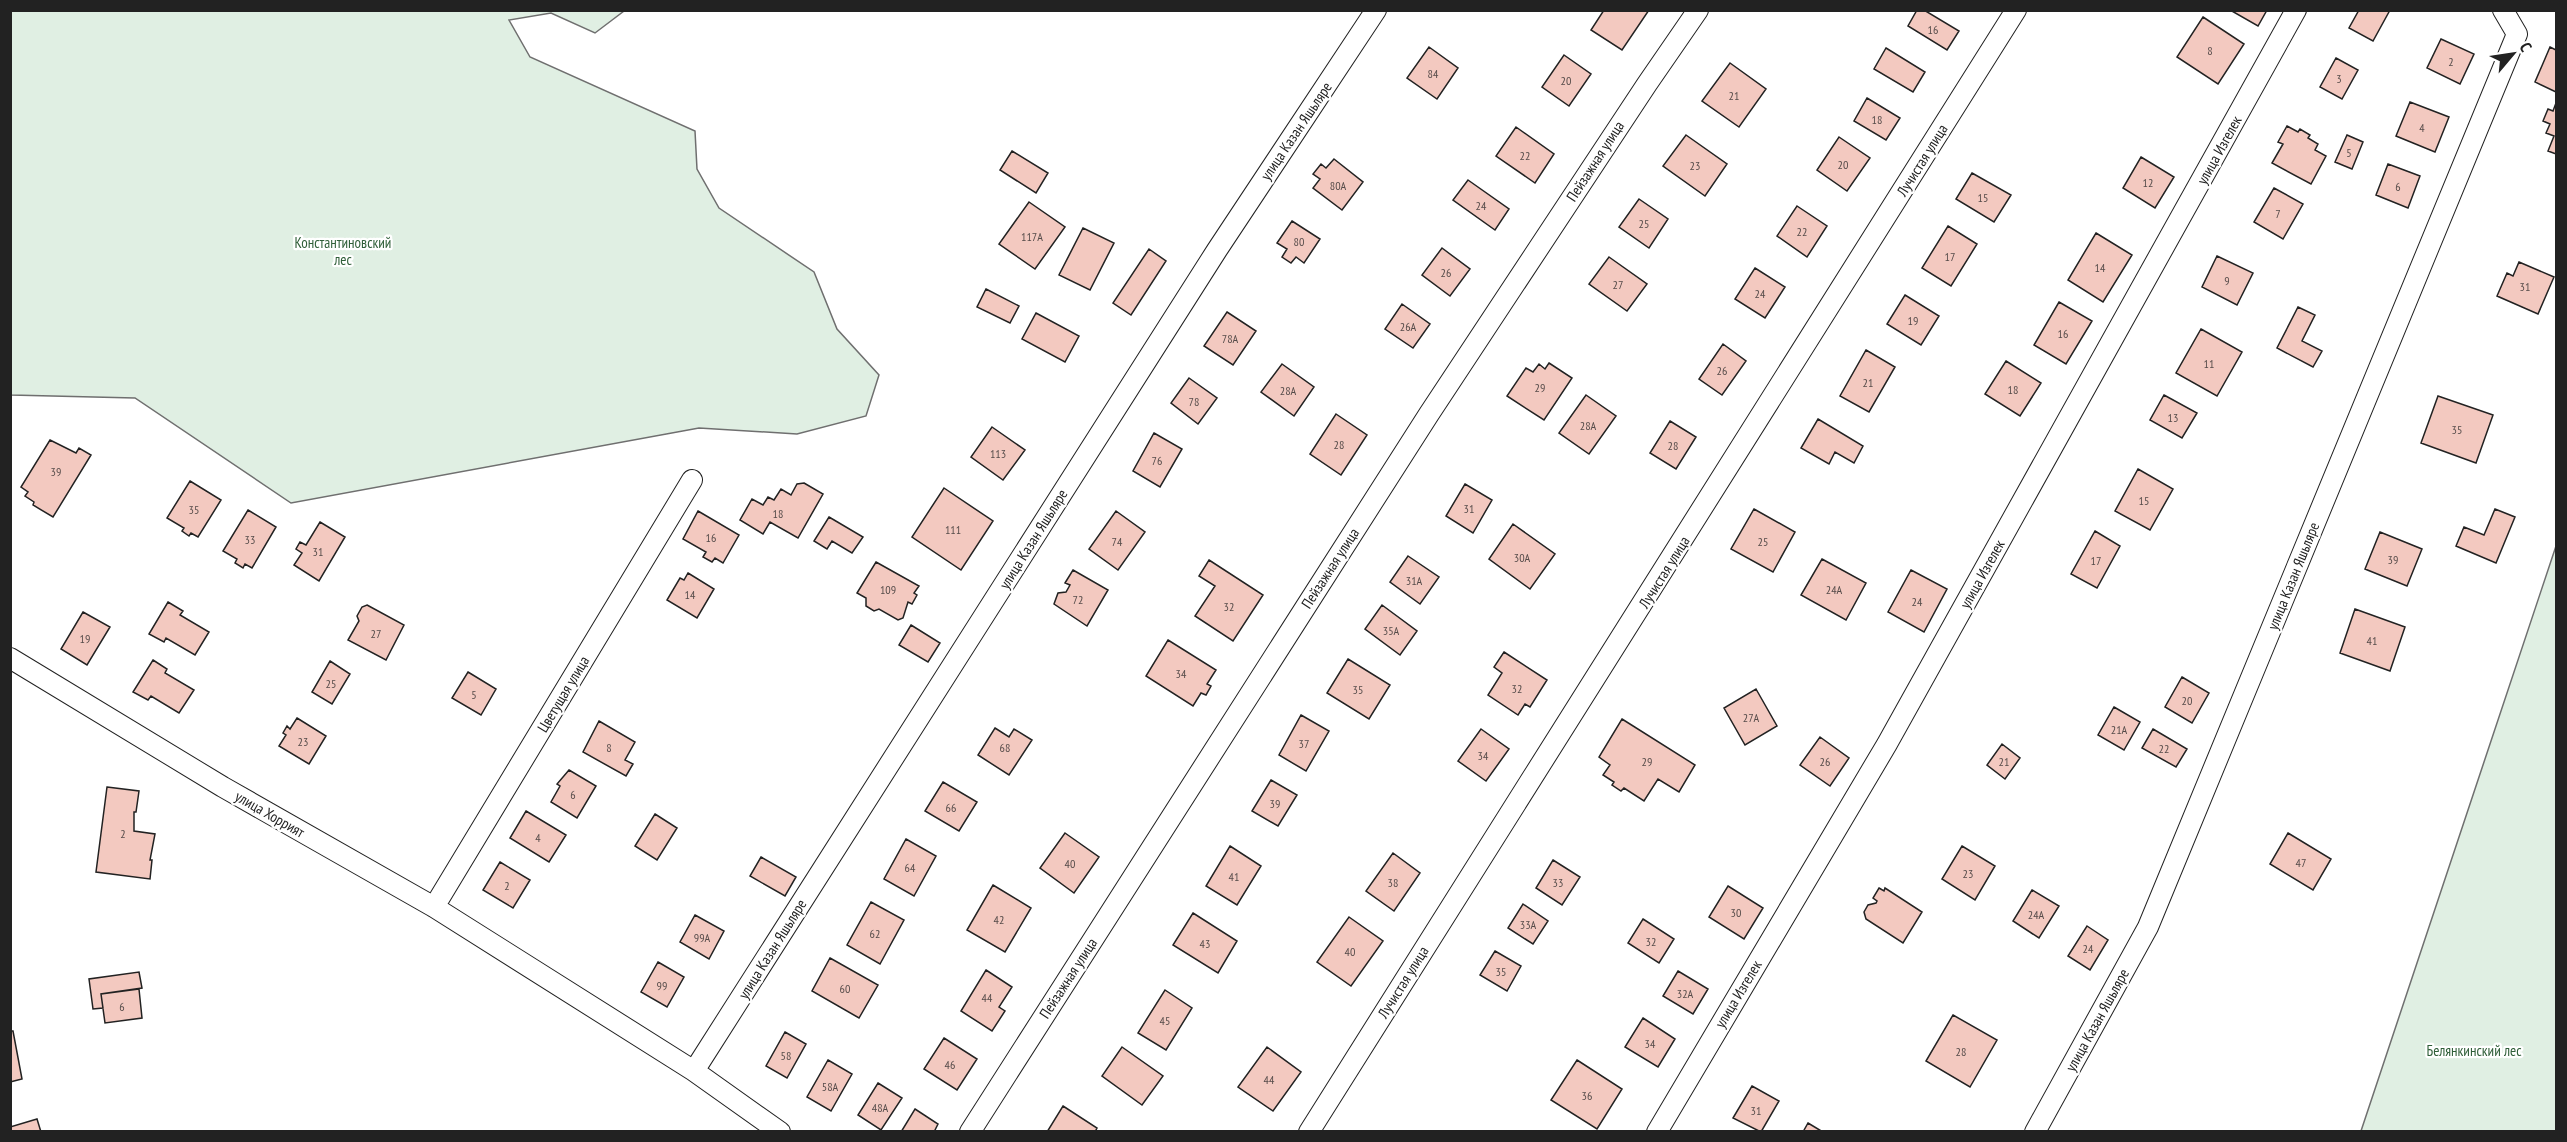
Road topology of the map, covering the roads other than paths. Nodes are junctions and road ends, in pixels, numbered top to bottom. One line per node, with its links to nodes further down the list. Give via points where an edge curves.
1 (1376, 10): 9 (street, улица Казан Яшьляре, via 1217,250)
2 (1698, 10): 11 (street, Пейзажная улица, via 1422,424)
3 (2016, 10): 12 (street, Лучистая улица)
4 (2296, 10): 13 (street, улица Изгелек, via 1887,744)
5 (2504, 10): 14 (street, улица Казан Яшьляре, via 2517,34 2153,916)
6 (692, 480): 8 (street, Цветущая улица)
7 (10, 658): 8 (street, улица Хоррият, via 223,787)
8 (434, 907): 9 (street, улица Хоррият)
9 (694, 1071): 10 (street)
10 (780, 1131)
11 (970, 1131)
12 (1308, 1131)
13 (1657, 1131)
14 (2035, 1131)

